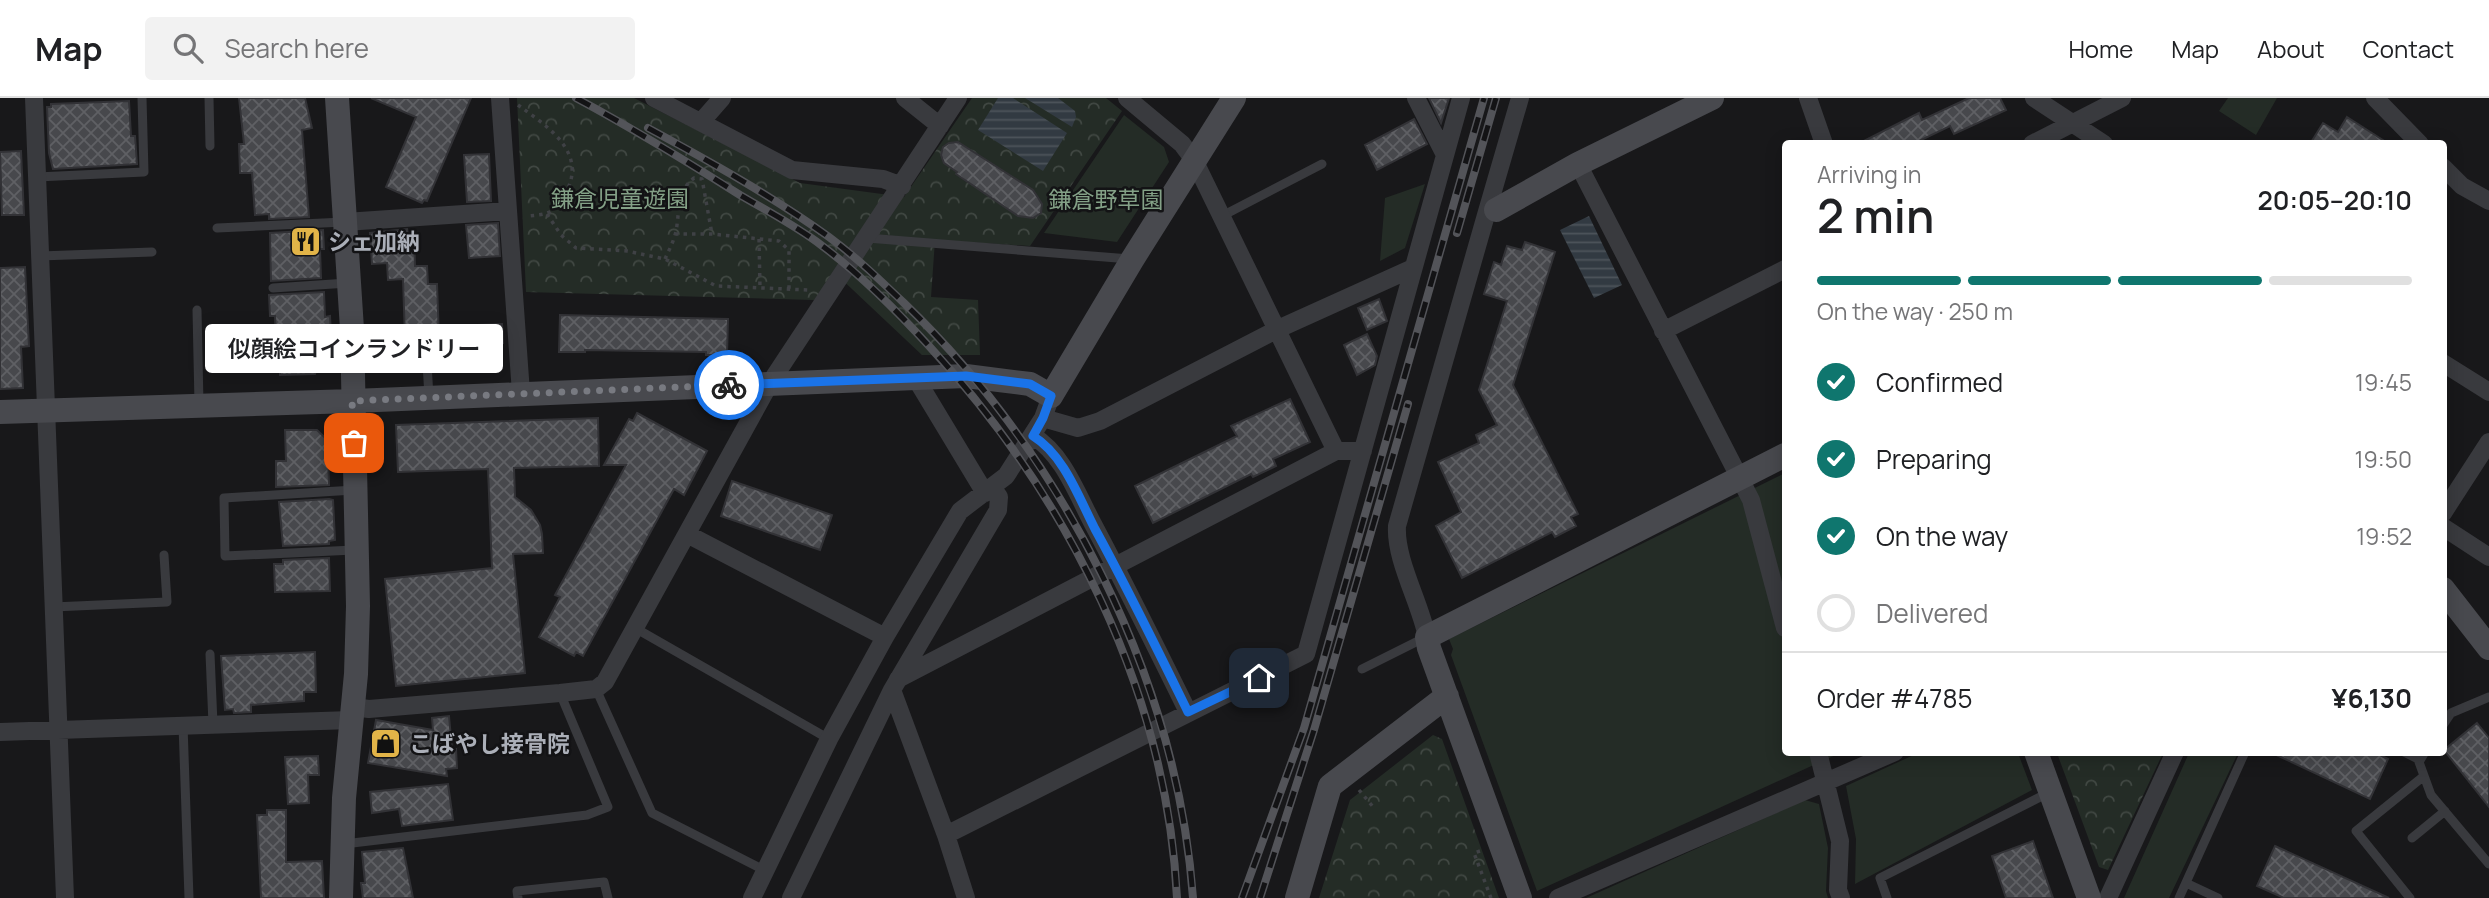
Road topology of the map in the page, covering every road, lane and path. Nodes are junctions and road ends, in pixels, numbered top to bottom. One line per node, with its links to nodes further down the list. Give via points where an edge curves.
1 (34, 98): 33 (street)
2 (142, 98): 33 (lane, via 144,172)
3 (209, 98): 27 (lane)
4 (337, 98): 40 (street)
5 (654, 98): 20 (street)
6 (722, 98): 20 (street)
7 (905, 98): 22 (street)
8 (958, 98): 22 (street)
9 (1127, 98): 29 (street, via 1182,144)
10 (1234, 98): 29 (street)
11 (1416, 98): 28 (street)
12 (1461, 98): 28 (street)
13 (1520, 98): 36 (street)
14 (1712, 98): 31 (street)
15 (1808, 98): 23 (street)
16 (2034, 98): 21 (street)
17 (2122, 98): 21 (street)
18 (2375, 98): 26 (street)
19 (506, 99): 37 (street); 38 (path, via 555,133 573,165 570,185)
20 (701, 122): 34 (street, via 792,170 883,179)
21 (2073, 123): 24 (street); 25 (street)
22 (940, 126): 34 (street)
23 (1823, 140)
24 (2040, 140)
25 (2098, 140)
26 (2416, 140)
27 (210, 146)
28 (1445, 155): 50 (street)
29 (1194, 160): 39 (street); 49 (street)
30 (1322, 164): 39 (lane)
31 (1578, 164): 36 (street); 59 (street)
32 (2447, 171): 35 (street)
33 (37, 177): 47 (street)
34 (902, 186): 44 (street)
35 (2489, 201)
36 (1491, 212): 92 (street, via 1397,526 1398,548)
37 (508, 214): 38 (path); 40 (street); 65 (street)
38 (547, 214): 48 (path, via 576,248)
39 (1222, 216): 58 (street)
40 (345, 222): 41 (lane); 52 (street)
41 (217, 228)
42 (675, 234): 43 (path); 43 (path, via 684,186 694,178 702,179); 48 (path)
43 (712, 234): 45 (path)
44 (867, 238): 49 (lane); 63 (street)
45 (760, 239): 54 (path); 55 (path, via 779,241 789,250)
46 (152, 252): 47 (lane)
47 (40, 256): 70 (street)
48 (665, 259): 54 (path, via 716,286)
49 (1132, 260): 69 (street)
50 (1413, 268): 58 (street); 75 (street)
51 (1782, 271): 59 (street)
52 (349, 283): 53 (lane); 67 (street)
53 (273, 288)
54 (760, 288): 55 (path)
55 (789, 289): 56 (path)
56 (818, 290)
57 (197, 310): 68 (lane)
58 (1278, 329): 69 (street, via 1100,421 1078,428 1063,426); 74 (street)
59 (1663, 331): 77 (street)
60 (427, 363): 66 (lane)
61 (2447, 366): 64 (street)
62 (915, 377): 63 (street); 69 (street, via 966,376 1030,384); 78 (street)
63 (770, 383): 65 (street); 82 (street)
64 (2489, 392)
65 (520, 393): 66 (street)
66 (429, 397): 67 (street)
67 (352, 401): 68 (street); 79 (street)
68 (199, 406): 70 (street)
69 (1047, 407): 72 (street)
70 (47, 410): 71 (street); 88 (street)
71 (0, 412)
72 (1033, 436): 78 (street, via 1006,476); 86 (street, via 1058,459)
73 (2489, 442): 80 (street)
74 (1336, 451): 75 (street); 86 (street)
75 (1363, 451): 101 (street, via 1307,654)
76 (1782, 456): 77 (street)
77 (1739, 477): 89 (street, via 1751,500); 92 (street)
78 (988, 490): 91 (street, via 960,511); 96 (street, via 999,497 998,510)
79 (355, 491): 83 (street); 83 (lane, via 223,498 225,556)
80 (2447, 507)
81 (2447, 530): 85 (street)
82 (687, 534): 90 (street); 91 (street)
83 (356, 550): 102 (street)
84 (164, 555): 88 (lane, via 167,602)
85 (2489, 557)
86 (1116, 567): 96 (street); 101 (street)
87 (2447, 594): 93 (street)
88 (53, 607): 106 (street)
89 (1782, 617)
90 (635, 628): 97 (street, via 605,682); 108 (lane)
91 (885, 637): 108 (street)
92 (1427, 637): 95 (lane); 99 (street)
93 (2489, 648)
94 (210, 654): 104 (lane)
95 (1362, 669)
96 (895, 684): 121 (street); 134 (street)
97 (596, 689): 98 (street); 126 (lane, via 652,813)
98 (560, 693): 102 (street); 123 (lane, via 608,807 587,816)
99 (1447, 696): 136 (street, via 1330,786); 138 (street)
100 (2489, 696): 103 (lane)
101 (1188, 712): 121 (street)
102 (352, 713): 104 (street); 123 (street)
103 (2447, 719)
104 (213, 724): 105 (street)
105 (183, 725): 106 (street); 129 (lane)
106 (59, 729): 107 (street); 128 (street)
107 (0, 732)
108 (829, 739): 126 (street)
109 (1819, 756): 116 (street)
110 (1885, 756): 116 (street)
111 (2037, 756): 118 (street)
112 (2173, 756): 143 (street)
113 (2243, 756): 127 (lane)
114 (2423, 756): 115 (lane, via 2419,762)
115 (2424, 776): 120 (lane, via 2431,795); 146 (lane, via 2356,831)
116 (1825, 781): 139 (street); 140 (street, via 1840,841)
117 (1358, 788): 119 (path)
118 (2050, 792): 141 (lane, via 1880,878); 142 (street)
119 (1374, 808)
120 (2445, 811): 122 (lane); 125 (lane)
121 (946, 835): 135 (street)
122 (2412, 838)
123 (343, 844): 130 (street)
124 (1489, 848): 137 (path, via 1474,853)
125 (2489, 864)
126 (764, 870): 133 (street)
127 (2186, 883): 144 (lane); 145 (lane)
128 (65, 898)
129 (190, 898)
130 (341, 898)
131 (518, 898): 132 (lane, via 517,891 604,883)
132 (608, 898)
133 (752, 898)
134 (791, 898)
135 (966, 898)
136 (1297, 898)
137 (1491, 898)
138 (1520, 898)
139 (1558, 898)
140 (1841, 898)
141 (1887, 898)
142 (2089, 898)
143 (2108, 898)
144 (2179, 898)
145 (2218, 898)
146 (2410, 898)

